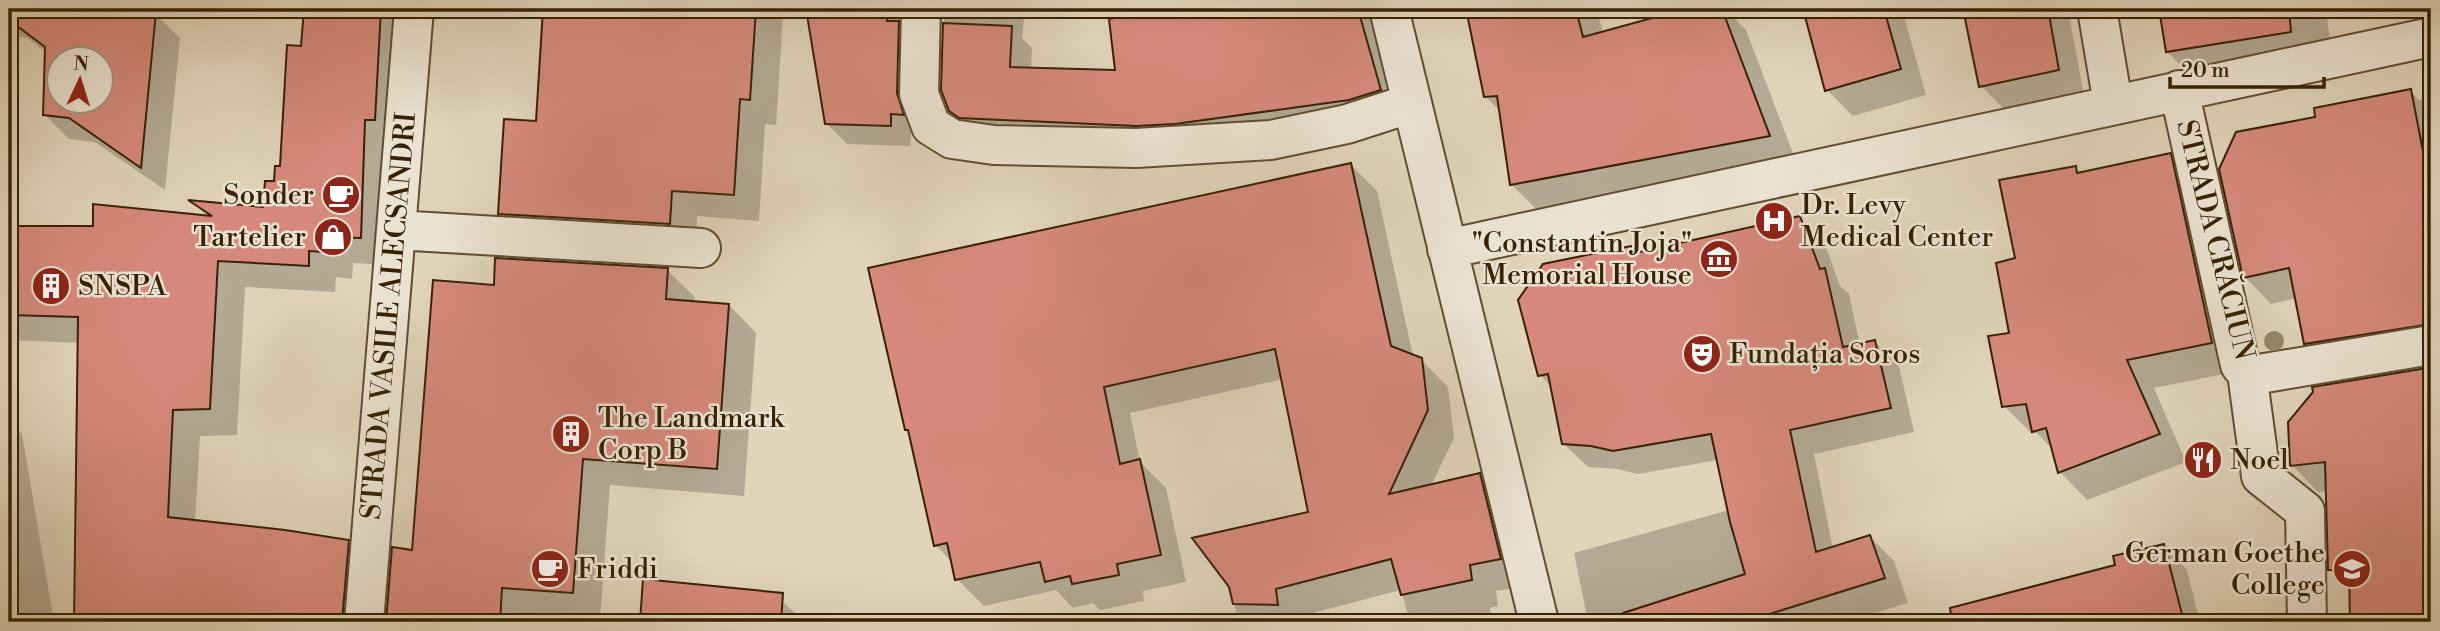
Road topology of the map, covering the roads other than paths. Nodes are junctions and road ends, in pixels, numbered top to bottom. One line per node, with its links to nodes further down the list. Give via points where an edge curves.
1 (414, 9): 9 (street, STRADA VASILE ALECSANDRI)
2 (921, 9): 7 (street, via 919,94 932,125 952,139 994,145 1136,148 1271,140 1347,124)
3 (1389, 9): 7 (street)
4 (2097, 9): 8 (street)
5 (2431, 37): 6 (street)
6 (2179, 90): 8 (street); 13 (street, STRADA CRĂCIUN, via 2240,365)
7 (1412, 103): 11 (street)
8 (2113, 104): 11 (street)
9 (396, 230): 10 (street); 14 (street, STRADA VASILE ALECSANDRI)
10 (701, 248)
11 (1447, 249): 15 (street)
12 (2431, 345): 13 (street, STRADA CRĂCIUN)
13 (2246, 373): 16 (street, via 2261,476 2305,511)
14 (364, 622)
15 (1539, 622)
16 (2307, 622)

